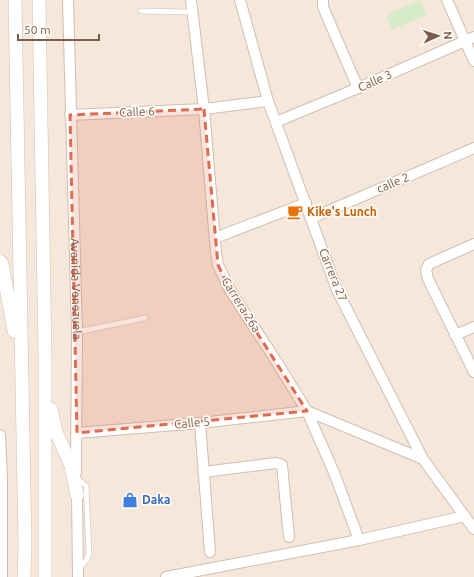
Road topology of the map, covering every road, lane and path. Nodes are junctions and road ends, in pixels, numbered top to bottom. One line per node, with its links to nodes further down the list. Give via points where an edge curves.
1 (15, 0): 27 (street)
2 (39, 0): 29 (street)
3 (68, 0): 15 (street, Avenida Venezuela)
4 (191, 0): 9 (street, Carrera 26a)
5 (240, 0): 13 (street, Carrera 27)
6 (323, 0): 12 (street, via 323,7)
7 (447, 0): 10 (street)
8 (141, 11): 9 (lane)
9 (192, 12): 14 (street, Carrera 26a)
10 (469, 39): 11 (street); 12 (street, Calle 3)
11 (474, 62)
12 (358, 88): 16 (street, Calle 3)
13 (268, 101): 14 (street, Calle 6); 16 (street, Carrera 27)
14 (204, 109): 15 (street, Calle 6); 20 (street, Carrera 26a)
15 (70, 115): 25 (street, Avenida Venezuela)
16 (276, 122): 18 (street, Carrera 27)
17 (474, 148): 19 (street, calle 2)
18 (306, 203): 19 (street, Carrera 27); 20 (street)
19 (312, 218): 34 (street, Carrera 27, via 337,290)
20 (215, 238): 30 (street, Carrera 26a, via 218,265 231,292)
21 (474, 244): 26 (street, via 429,264 426,270)
22 (0, 261): 27 (street)
23 (145, 318): 25 (lane)
24 (474, 327): 26 (street)
25 (77, 332): 32 (street, Avenida Venezuela)
26 (455, 335): 28 (street)
27 (21, 362): 46 (street)
28 (474, 372)
29 (45, 381): 37 (street, via 55,428 70,465); 47 (street)
30 (307, 411): 31 (street, Calle 5); 34 (street); 42 (street, Carrera 26a, via 335,475)
31 (200, 423): 32 (street, Calle 5); 35 (street)
32 (77, 433): 36 (street, Avenida Venezuela)
33 (0, 435): 38 (street)
34 (423, 459): 39 (street, Carrera 27)
35 (203, 472): 41 (street, via 276,463 282,465); 43 (street)
36 (76, 476): 37 (street, Avenida Venezuela); 44 (lane, via 86,486 89,553)
37 (77, 495): 44 (street, Avenida Venezuela)
38 (1, 500): 45 (street)
39 (465, 516): 40 (street, Carrera 27); 42 (street)
40 (474, 529)
41 (289, 537)
42 (359, 540): 48 (street)
43 (210, 552)
44 (78, 573)
45 (1, 574)
46 (24, 577)
47 (45, 577)
48 (166, 577)

